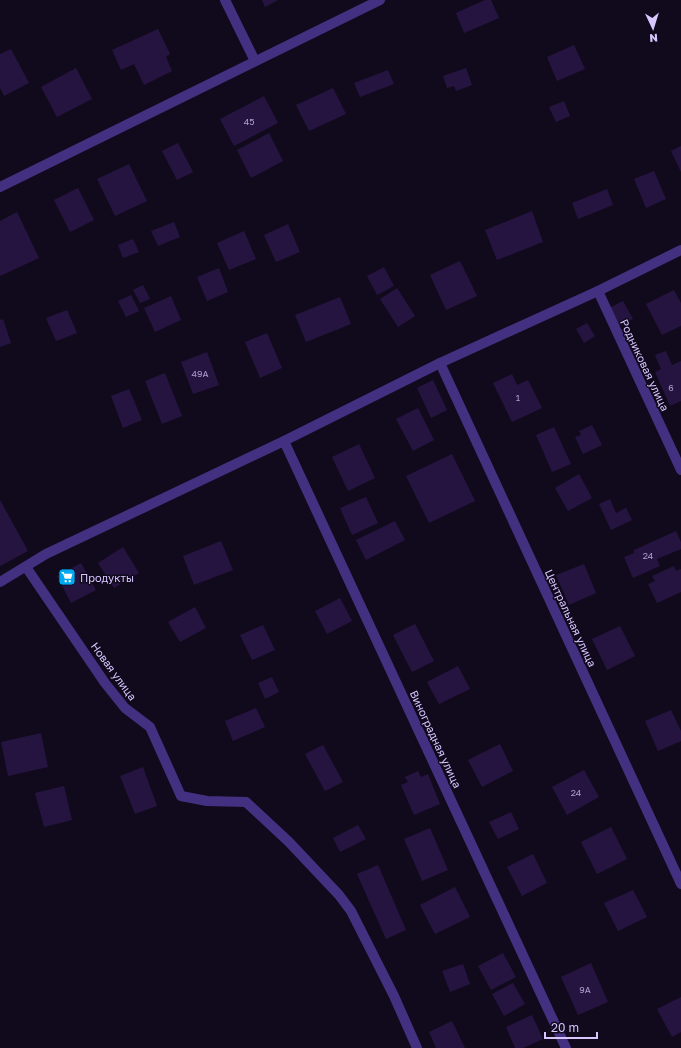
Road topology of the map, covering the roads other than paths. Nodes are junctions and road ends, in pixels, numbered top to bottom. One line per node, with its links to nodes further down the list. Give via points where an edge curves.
1 (225, 0): 3 (street)
2 (380, 0): 3 (street)
3 (255, 61): 4 (street)
4 (0, 187)
5 (681, 250): 6 (street)
6 (598, 291): 7 (street); 9 (street, Родниковая улица)
7 (440, 363): 8 (street); 12 (street, Центральная улица)
8 (284, 441): 10 (street, via 46,554); 14 (street, Виноградная улица)
9 (681, 470)
10 (26, 567): 11 (street); 13 (street, Новая улица, via 124,708 150,727 181,796 207,801 246,802 289,842 352,911)
11 (0, 582)
12 (681, 884)
13 (417, 1048)
14 (566, 1048)

